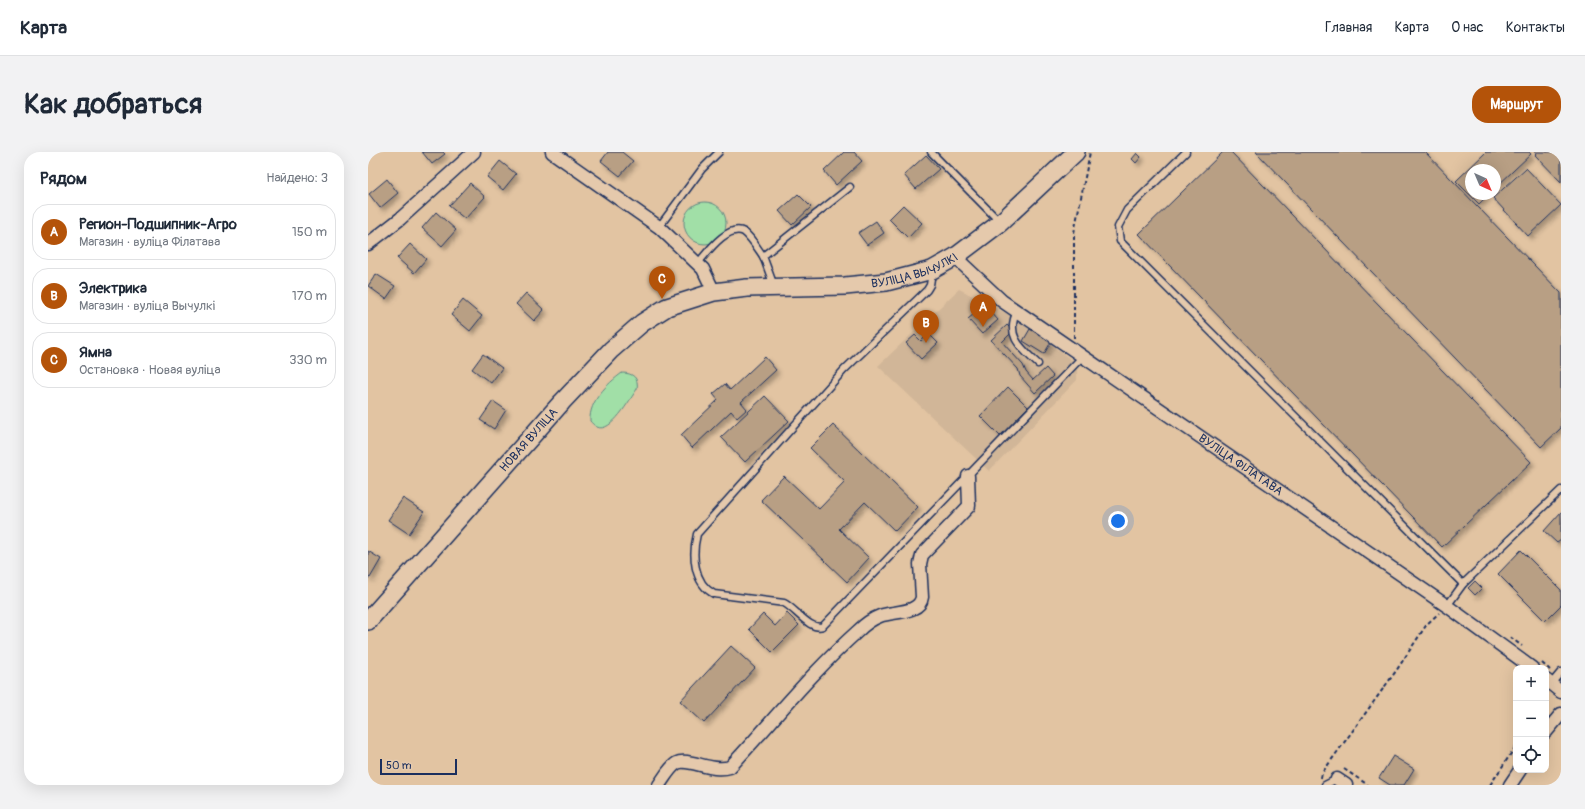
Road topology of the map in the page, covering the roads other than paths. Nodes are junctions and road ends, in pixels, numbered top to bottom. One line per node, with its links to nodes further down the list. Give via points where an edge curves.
1 (474, 152): 10 (street, via 400,219)
2 (552, 152): 9 (street)
3 (719, 152): 9 (lane, via 702,169)
4 (931, 152): 8 (lane)
5 (1076, 152): 8 (street, ВУЛІЦА ВЫЧУЛКІ)
6 (1186, 152): 22 (lane, via 1128,210 1118,227 1120,241)
7 (850, 187): 11 (lane)
8 (1000, 223): 12 (street, ВУЛІЦА ВЫЧУЛКІ)
9 (659, 227): 13 (street)
10 (368, 244)
11 (763, 256): 13 (lane, via 745,233 739,230 724,236); 15 (lane)
12 (955, 257): 14 (street, ВУЛІЦА ВЫЧУЛКІ); 17 (street, ВУЛІЦА ФІЛАТАВА, via 985,287)
13 (698, 264): 16 (street)
14 (932, 270): 15 (street, ВУЛІЦА ВЫЧУЛКІ, via 886,282 844,286); 20 (lane, via 927,290 844,370 697,534 694,546 698,577 701,584 714,594 784,603 819,628)
15 (774, 287): 16 (street, ВУЛІЦА ВЫЧУЛКІ)
16 (714, 292): 24 (street, НОВАЯ ВУЛІЦА, via 667,307 642,323 611,350)
17 (1017, 311): 18 (street, ВУЛІЦА ФІЛАТАВА); 19 (lane, via 1012,321 1015,340)
18 (1083, 356): 20 (lane); 23 (street, ВУЛІЦА ФІЛАТАВА)
19 (1038, 364)
20 (968, 476): 35 (street, via 969,506 922,555 922,596 918,605 879,616 865,624 838,648 730,767 715,770 685,761 678,762)
21 (1561, 490): 22 (lane)
22 (1463, 584): 23 (lane)
23 (1447, 606): 25 (street, ВУЛІЦА ФІЛАТАВА)
24 (368, 622)
25 (1528, 665)
26 (1561, 672): 27 (lane)
27 (1549, 681)
28 (1549, 683): 29 (street)
29 (1561, 692)
30 (1561, 714): 31 (street)
31 (1549, 728)
32 (1518, 773): 36 (street)
33 (1323, 782): 34 (lane)
34 (1341, 782)
35 (659, 785)
36 (1510, 785)

